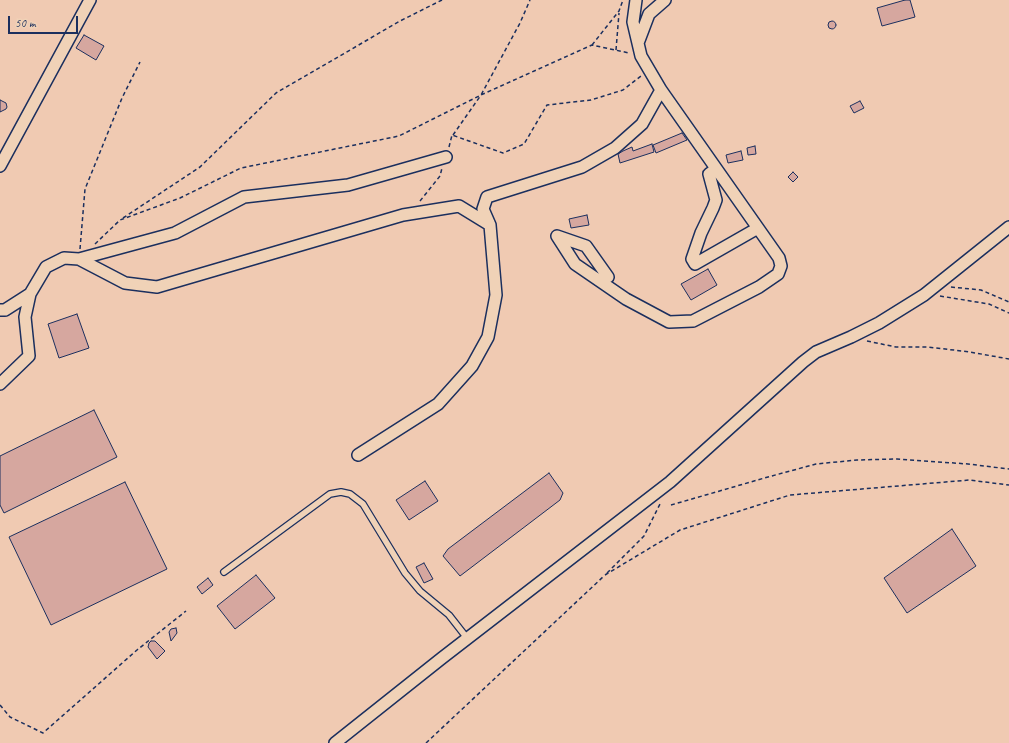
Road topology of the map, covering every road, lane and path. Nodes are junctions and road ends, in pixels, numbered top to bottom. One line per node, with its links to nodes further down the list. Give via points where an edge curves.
1 (90, 0): 18 (street)
2 (442, 0): 21 (path, via 400,21 276,93 200,167)
3 (530, 0): 15 (path)
4 (623, 0): 7 (path)
5 (636, 0): 8 (street, via 633,22)
6 (665, 0): 8 (street, via 649,14)
7 (619, 12): 9 (path); 10 (path)
8 (638, 44): 11 (street)
9 (592, 45): 10 (path); 15 (path)
10 (616, 50): 11 (path)
11 (641, 56): 13 (street)
12 (140, 62): 26 (path, via 122,98 85,189)
13 (649, 70): 14 (street); 16 (path, via 623,90 591,100 547,105 524,144 503,153)
14 (661, 90): 19 (street); 22 (street, via 642,124 614,148 582,167 487,197 483,209)
15 (481, 95): 16 (path); 21 (path, via 399,136 242,168 180,198)
16 (452, 135): 17 (path)
17 (446, 157): 20 (path, via 440,176); 26 (street, via 348,185 244,197 175,233)
18 (0, 166)
19 (716, 169): 23 (street); 23 (street, via 709,174 716,200 692,259 695,264)
20 (411, 214): 22 (street, via 459,206); 26 (street, via 157,287 125,283)
21 (120, 220): 25 (path)
22 (490, 225): 37 (street, via 496,295 488,337 472,366 438,404)
23 (758, 228): 27 (street, via 779,258 781,266 778,274 759,287 692,321 669,322 626,299 575,264 557,236 586,246)
24 (1009, 228): 28 (street)
25 (94, 245)
26 (79, 259): 29 (street, via 64,258 46,267)
27 (608, 277)
28 (935, 286): 30 (street); 31 (path, via 982,290)
29 (30, 294): 32 (street); 36 (street, via 25,317 29,356)
30 (924, 295): 33 (path, via 989,304); 34 (street)
31 (1009, 302)
32 (0, 310)
33 (1009, 313)
34 (851, 337): 35 (path, via 896,347 928,347); 39 (street, via 816,352 803,362)
35 (1009, 359)
36 (0, 384)
37 (358, 455)
38 (1009, 469): 41 (path, via 897,459 816,464)
39 (670, 482): 43 (path, via 644,536); 45 (street)
40 (1009, 485): 43 (path, via 969,480 790,495 680,530)
41 (672, 505)
42 (224, 572): 45 (lane, via 330,494 350,494 363,504 405,573 420,591 449,615)
43 (605, 575): 48 (path)
44 (186, 611): 46 (path, via 137,650 43,733 10,717)
45 (467, 638): 47 (street)
46 (0, 705)
47 (335, 743)
48 (426, 743)

